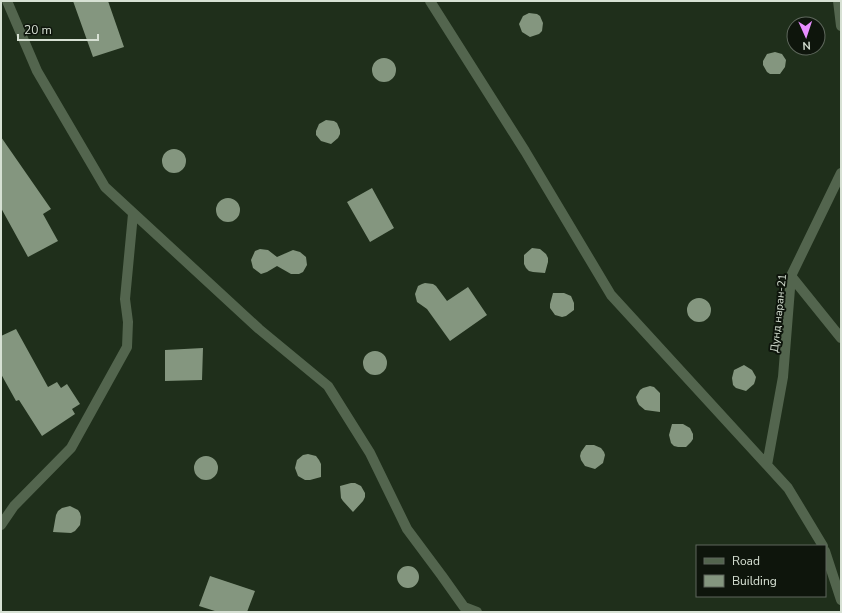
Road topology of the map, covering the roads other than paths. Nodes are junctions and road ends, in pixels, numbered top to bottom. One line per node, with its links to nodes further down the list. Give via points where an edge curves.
1 (8, 1): 6 (street, via 37,71 97,174 105,187)
2 (430, 1): 9 (street, via 611,295)
3 (838, 1): 4 (street)
4 (841, 26)
5 (841, 173): 7 (street, Дунд наран-21)
6 (133, 214): 10 (street, via 125,299 128,322 126,347 71,448 14,506); 14 (street, via 259,329 328,386 370,453 407,529 464,607)
7 (791, 276): 8 (street); 9 (street, Дунд наран-21, via 783,377)
8 (841, 338)
9 (767, 465): 11 (street, via 788,488)
10 (1, 525)
11 (822, 545)
12 (826, 555): 13 (street)
13 (841, 600)
14 (477, 612)

